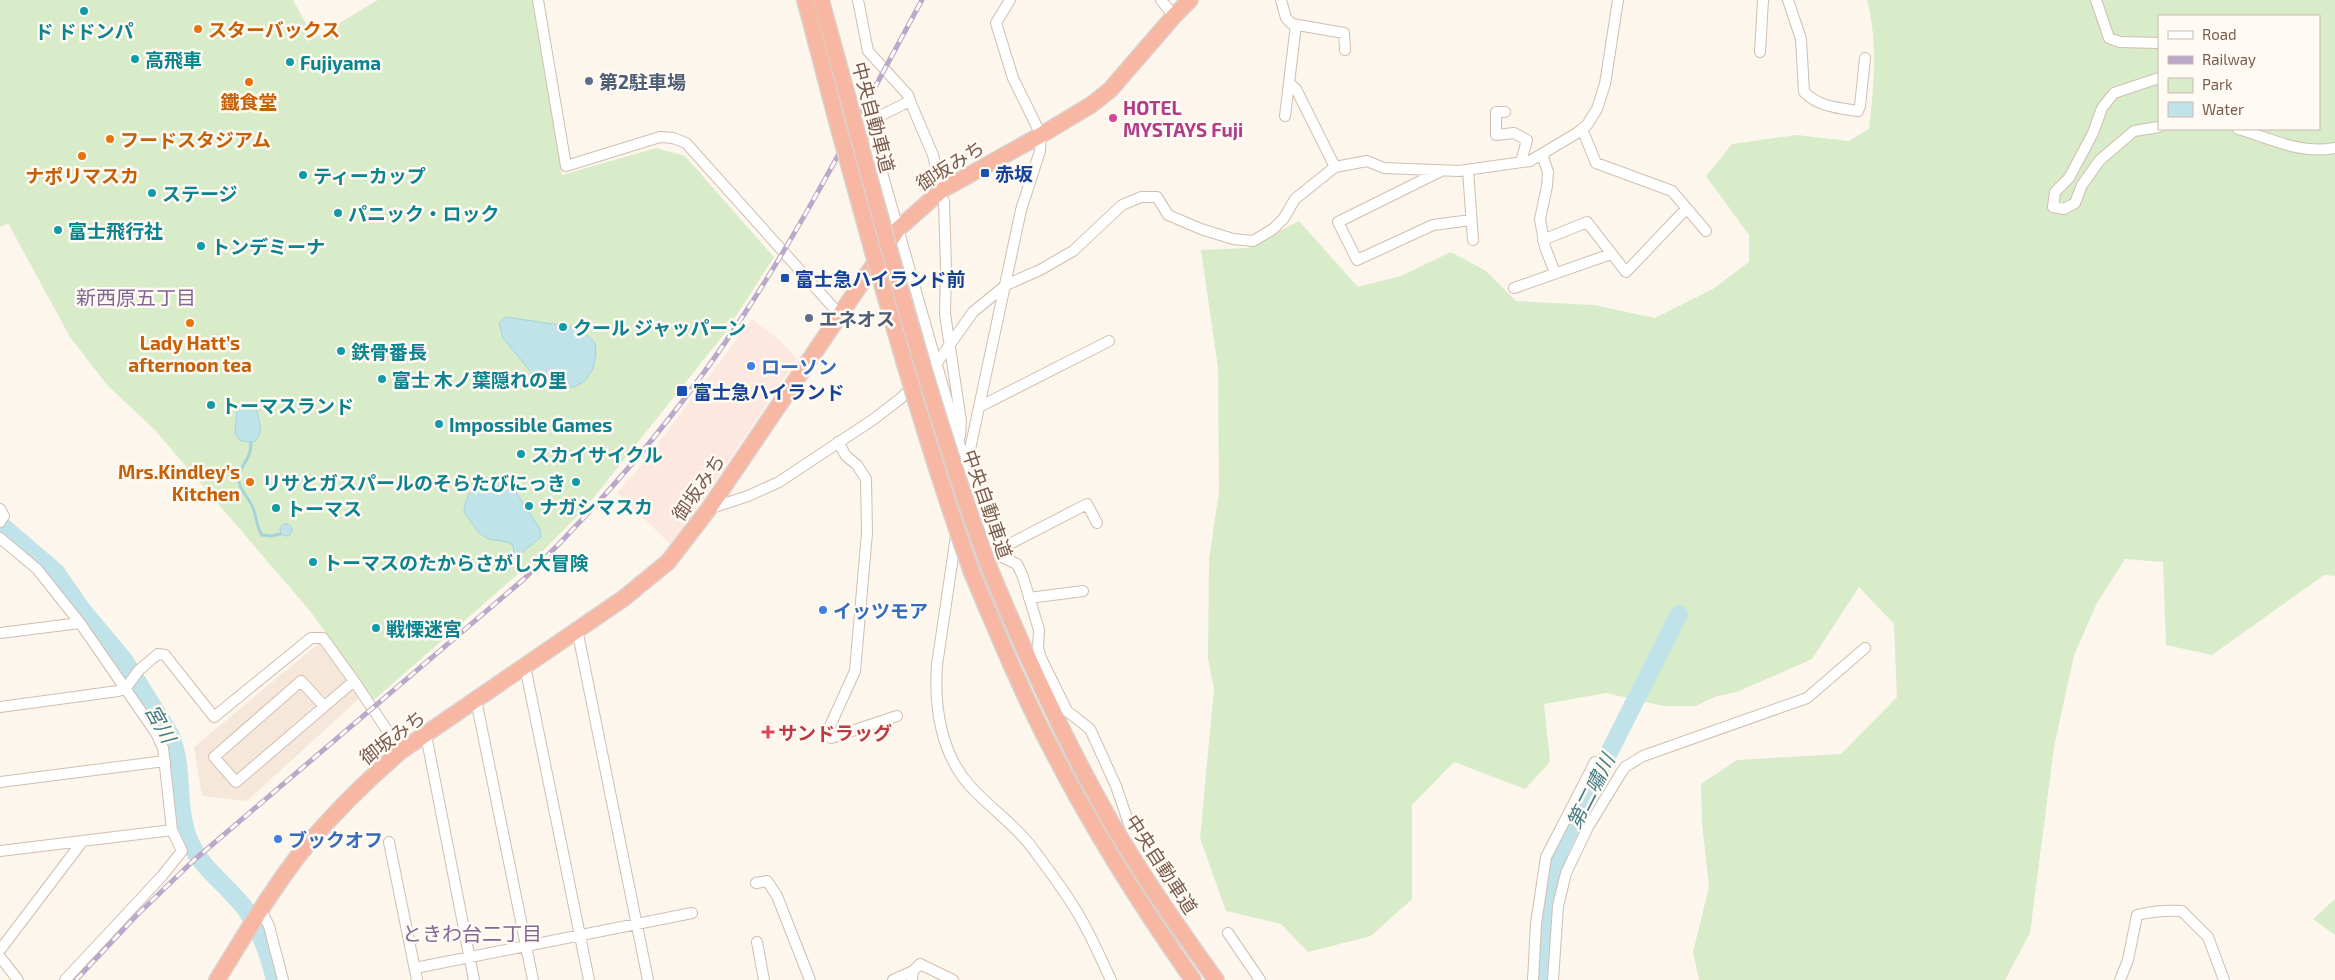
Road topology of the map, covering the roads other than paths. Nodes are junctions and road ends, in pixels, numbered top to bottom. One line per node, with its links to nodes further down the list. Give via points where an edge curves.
1 (538, 0): 46 (street, via 566,166 660,137 686,143)
2 (805, 0): 108 (highway, 中央自動車道, bridge, via 913,395 972,573 1026,698 1075,793 1121,873)
3 (823, 0): 109 (highway, 中央自動車道, bridge, via 926,382 956,478 989,567 1042,690 1092,788 1138,866)
4 (858, 0): 21 (street, via 868,51)
5 (1010, 0): 27 (street, via 996,23 1013,78)
6 (1161, 0): 13 (street)
7 (1190, 0): 13 (highway, 御坂みち)
8 (1281, 0): 14 (street, via 1286,18)
9 (1618, 0): 25 (street, via 1604,84 1597,109)
10 (1763, 0): 17 (street)
11 (1788, 0): 18 (street, via 1801,39 1804,92 1810,98 1826,107 1858,111)
12 (2096, 0): 15 (street, via 2109,38 2120,42)
13 (1174, 16): 27 (highway, 御坂みち, via 1110,90)
14 (1296, 25): 16 (street, via 1344,33); 20 (street)
15 (2158, 43)
16 (1345, 50)
17 (1760, 52)
18 (1865, 58)
19 (2158, 78): 24 (street, via 2114,93 2102,108 2093,133 2069,178 2055,192 2053,208 2064,209 2075,203 2082,185 2100,160 2134,131)
20 (1289, 83): 23 (street); 31 (street, via 1296,89)
21 (910, 101): 34 (street, via 933,155); 38 (street, via 876,118 873,133)
22 (1505, 112): 30 (street, via 1496,112 1496,135 1514,134 1527,140)
23 (1285, 116)
24 (2158, 127)
25 (1582, 129): 29 (street); 36 (street, via 1596,163 1672,191)
26 (2241, 130): 28 (street, via 2295,148)
27 (1041, 134): 38 (highway, 御坂みち, via 942,190); 44 (street, via 1040,151 1021,210)
28 (2335, 148)
29 (1542, 154): 30 (street); 41 (street, via 1548,172 1540,219)
30 (1521, 162): 33 (street)
31 (1335, 167): 32 (street, via 1367,161 1384,168); 44 (street, via 1295,198 1284,218 1273,229 1253,241 1201,229 1168,215 1158,197 1141,197 1122,205 1073,250)
32 (1442, 170): 33 (street); 37 (street, via 1338,222 1357,260 1433,226)
33 (1468, 170): 37 (street)
34 (939, 180)
35 (944, 201): 48 (street, via 944,314)
36 (1686, 209): 39 (street); 42 (street, via 1626,272)
37 (1471, 220): 40 (street)
38 (898, 229): 46 (highway, 御坂みち); 49 (street)
39 (1706, 231)
40 (1473, 240)
41 (1544, 240): 42 (street, via 1586,222); 43 (street)
42 (1611, 254): 43 (street)
43 (1555, 273): 45 (street)
44 (1006, 285): 48 (street, via 973,312); 50 (street)
45 (1514, 288)
46 (840, 315): 54 (highway, 御坂みち)
47 (1109, 341): 50 (street)
48 (950, 346): 49 (street); 52 (street, via 961,420)
49 (936, 364): 51 (street, via 901,398); 52 (street)
50 (979, 407): 53 (street)
51 (838, 442): 54 (street, via 779,482); 70 (street, via 866,479 867,533 855,671 828,736 831,738)
52 (960, 446): 53 (street)
53 (966, 468): 57 (street); 107 (street, via 937,665 935,689 941,730 960,773 1032,847 1077,912)
54 (708, 510): 61 (highway, 御坂みち, via 668,562 624,598)
55 (1096, 523): 57 (street, via 1087,504)
56 (0, 538): 60 (street, via 37,569)
57 (996, 551): 59 (street, via 1017,564)
58 (1083, 591): 59 (street)
59 (1029, 598): 76 (street, via 1039,630 1041,658 1067,711 1090,728)
60 (80, 624): 62 (street); 66 (street)
61 (577, 629): 64 (highway, 御坂みち); 84 (street)
62 (0, 634)
63 (1865, 648): 112 (street, via 1807,698 1643,756 1625,767 1595,814 1566,873 1558,906)
64 (525, 666): 67 (highway, 御坂みち); 86 (street)
65 (354, 681): 66 (street, via 323,638 311,638 214,717 165,655 158,654 139,670); 68 (street); 72 (street)
66 (126, 687): 69 (street); 73 (street, via 156,733)
67 (476, 700): 71 (highway, 御坂みち); 88 (street)
68 (323, 705): 68 (street, via 236,782 214,756 301,681)
69 (0, 708)
70 (897, 716)
71 (426, 735): 72 (highway, 御坂みち); 91 (street)
72 (400, 752): 83 (highway, 御坂みち, via 336,812 305,848)
73 (165, 761): 75 (street); 77 (street)
74 (1595, 762): 111 (street, via 1546,858 1536,924)
75 (0, 782)
76 (1129, 824)
77 (172, 830): 78 (street); 95 (street, via 182,851)
78 (82, 842): 80 (street); 89 (street)
79 (389, 842): 92 (street)
80 (0, 851)
81 (756, 882): 104 (street, via 767,882 778,896)
82 (692, 913): 84 (street)
83 (259, 914): 96 (highway, 御坂みち); 97 (street, via 269,926)
84 (637, 924): 86 (street); 102 (street)
85 (1228, 933): 110 (street)
86 (580, 936): 88 (street); 101 (street)
87 (757, 942): 103 (street)
88 (527, 947): 91 (street); 100 (street)
89 (0, 950)
90 (0, 957): 94 (street)
91 (470, 959): 92 (street); 99 (street)
92 (415, 968): 98 (street)
93 (913, 976): 105 (street); 106 (street, via 920,964)
94 (18, 980)
95 (64, 980)
96 (217, 980)
97 (283, 980)
98 (417, 980)
99 (474, 980)
100 (533, 980)
101 (589, 980)
102 (648, 980)
103 (764, 980)
104 (810, 980)
105 (893, 980)
106 (954, 980)
107 (1111, 980)
108 (1193, 980)
109 (1216, 980)
110 (1260, 980)
111 (1533, 980)
112 (1553, 980)
113 (2120, 980): 114 (street, via 2128,960 2137,915 2168,910 2182,911 2208,937)
114 (2224, 980)

